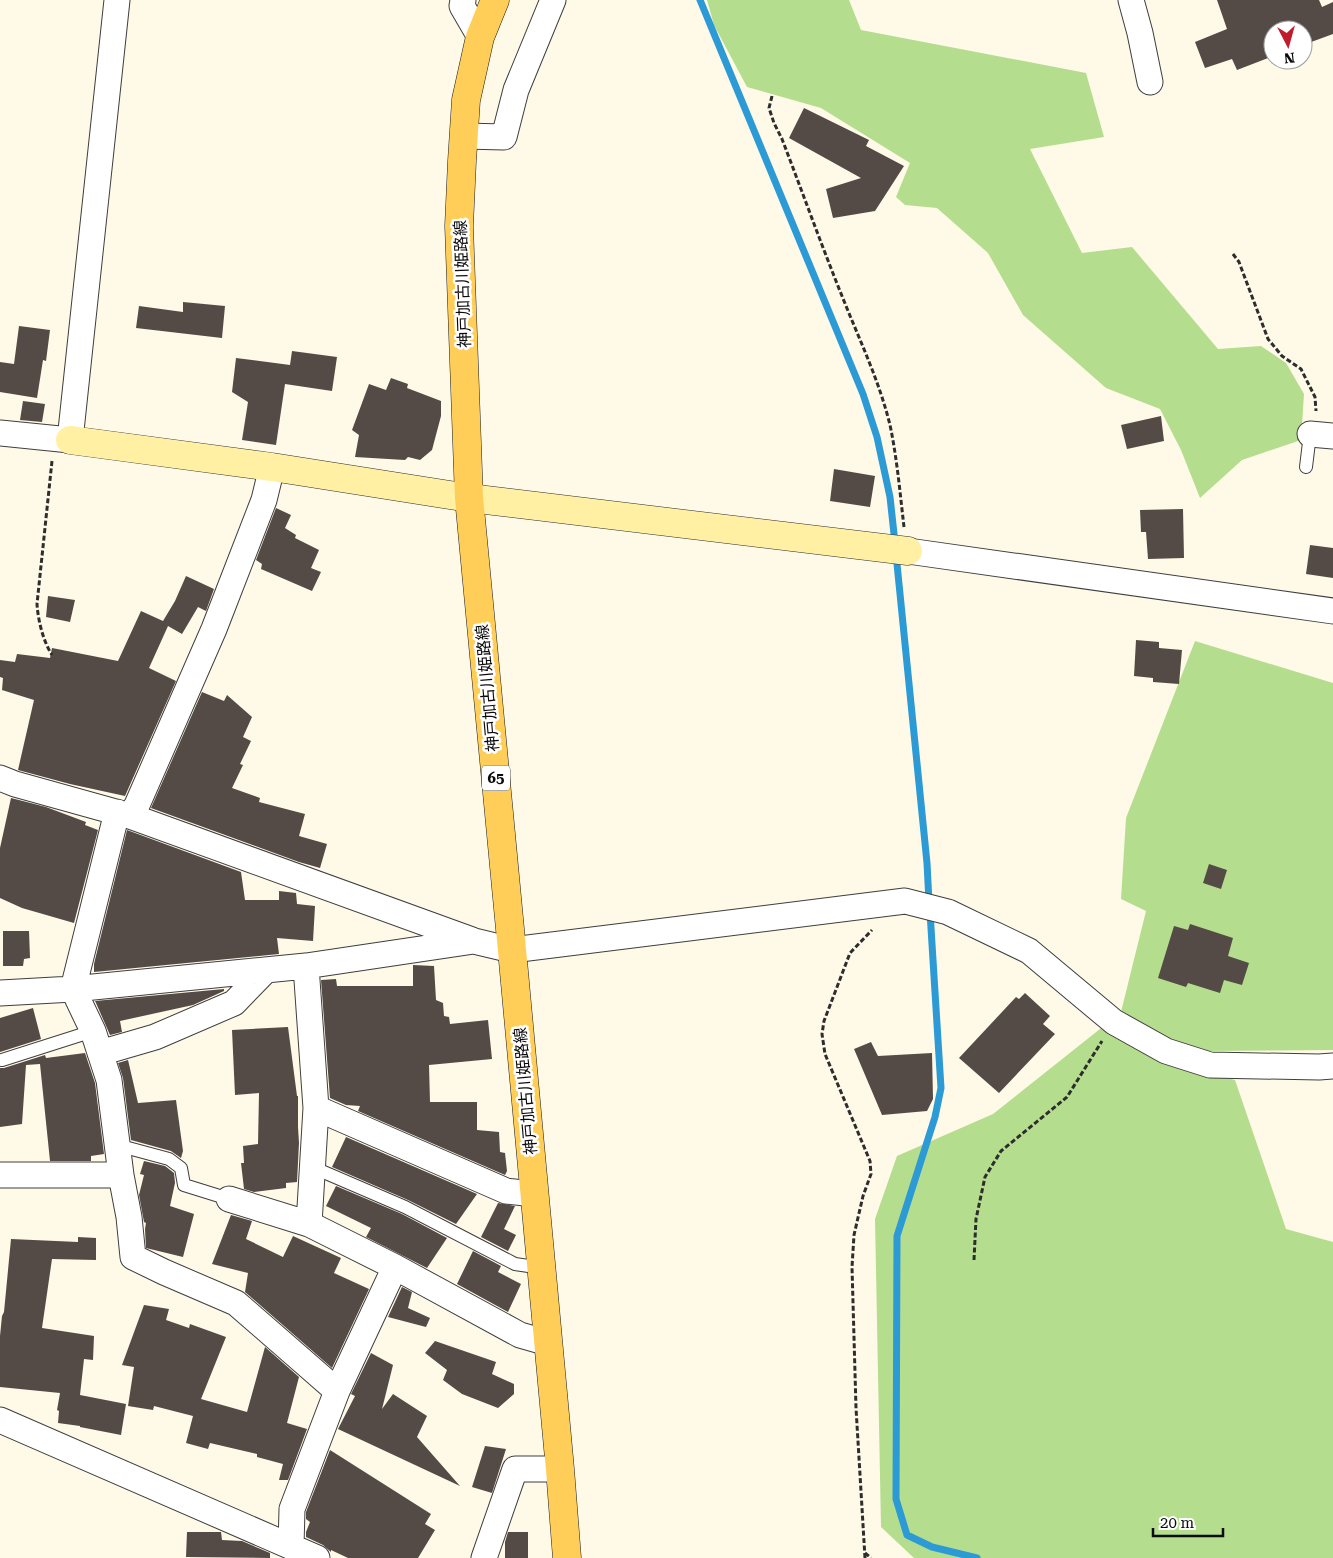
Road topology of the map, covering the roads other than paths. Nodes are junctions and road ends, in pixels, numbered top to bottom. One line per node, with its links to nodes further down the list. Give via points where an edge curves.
1 (117, 0): 11 (street)
2 (463, 0): 6 (street, via 462,6)
3 (495, 0): 6 (main road, 神戸加古川姫路線 / 65)
4 (553, 0): 8 (street, via 516,90 504,137)
5 (1131, 0): 7 (street)
6 (480, 37): 8 (main road, 神戸加古川姫路線 / 65, via 466,100)
7 (1150, 82)
8 (464, 136): 14 (main road, 神戸加古川姫路線 / 65, via 459,226)
9 (0, 433): 11 (street)
10 (1322, 435): 13 (lane)
11 (62, 439): 12 (street)
12 (272, 467): 14 (street); 18 (street, via 264,500 214,628 137,805)
13 (1306, 467)
14 (469, 498): 15 (street); 20 (main road, 神戸加古川姫路線 / 65)
15 (908, 551): 16 (street)
16 (1333, 611)
17 (0, 778): 18 (street)
18 (124, 814): 19 (street); 23 (street)
19 (474, 941): 20 (street); 21 (street)
20 (512, 950): 27 (street, via 905,901 948,912 1029,951 1114,1022 1166,1051 1210,1065); 33 (main road, 神戸加古川姫路線 / 65)
21 (306, 966): 22 (street); 28 (street)
22 (266, 970): 23 (street); 25 (street, via 234,1003 156,1037)
23 (74, 989): 24 (street); 25 (street)
24 (0, 993)
25 (97, 1042): 26 (lane); 29 (street, via 109,1080)
26 (2, 1060)
27 (1333, 1066)
28 (316, 1108): 30 (street); 33 (street, via 506,1191)
29 (117, 1145): 32 (street); 34 (lane, via 169,1159 181,1168 184,1185)
30 (312, 1167): 35 (street); 37 (lane, via 405,1207 516,1264)
31 (0, 1175): 32 (street)
32 (121, 1175): 39 (street, via 133,1257 236,1303)
33 (534, 1194): 37 (main road, 神戸加古川姫路線 / 65)
34 (229, 1199): 35 (street)
35 (309, 1224): 36 (street)
36 (395, 1267): 38 (street, via 520,1335); 39 (street)
37 (542, 1268): 38 (main road, 神戸加古川姫路線 / 65)
38 (548, 1343): 41 (main road, 神戸加古川姫路線 / 65)
39 (337, 1391): 42 (street, via 292,1509)
40 (0, 1420): 42 (street)
41 (560, 1469): 44 (street, via 515,1469); 45 (main road, 神戸加古川姫路線 / 65)
42 (291, 1547): 43 (street)
43 (317, 1558)
44 (484, 1558)
45 (567, 1558)

